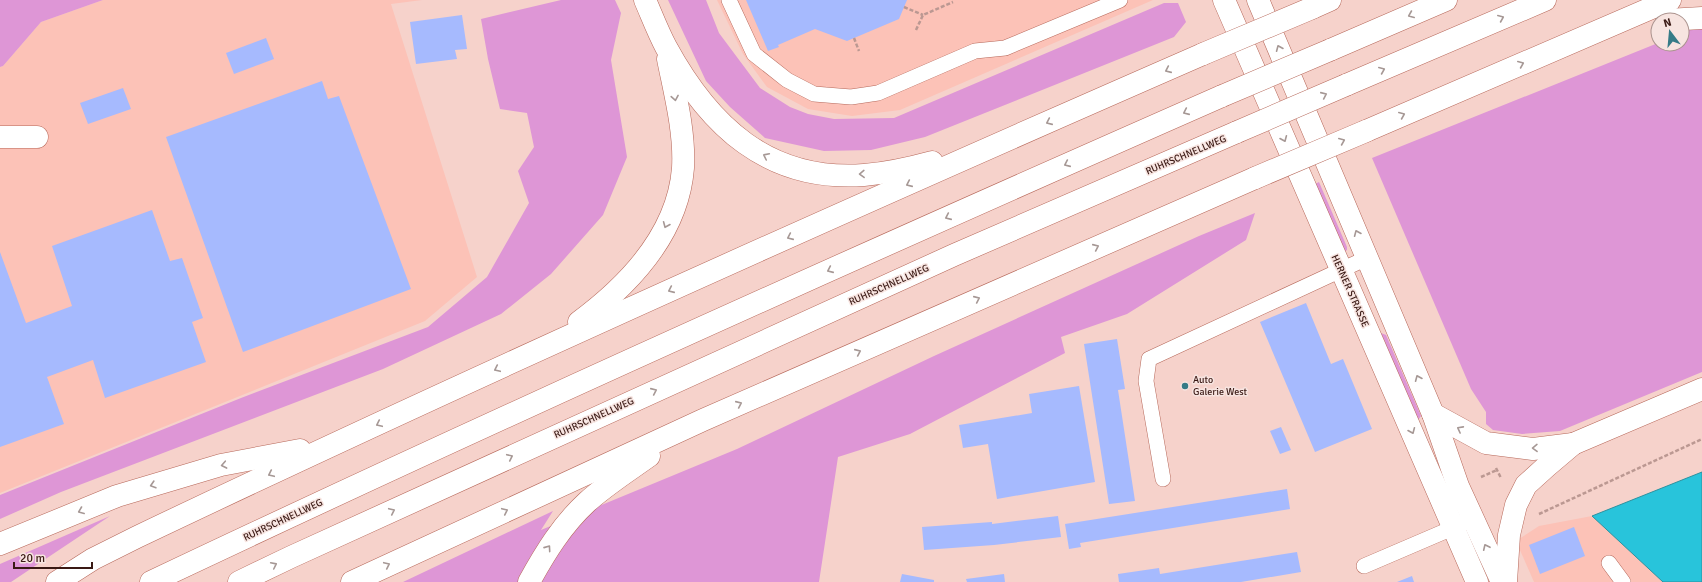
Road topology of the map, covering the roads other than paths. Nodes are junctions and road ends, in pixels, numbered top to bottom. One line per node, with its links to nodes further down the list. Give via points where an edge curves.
1 (645, 0): 14 (main road)
2 (729, 0): 3 (lane, via 754,54 787,80 814,94 851,97 878,93 975,51 1005,48)
3 (1120, 0)
4 (1224, 0): 19 (main road, HERNER STRASSE, one-way to 19)
5 (1258, 0): 18 (main road, one-way to 5)
6 (1446, 0): 33 (main road, RUHRSCHNELLWEG, one-way to 33, bridge, via 1222,96 713,323)
7 (1545, 0): 34 (main road, RUHRSCHNELLWEG, one-way to 7, bridge, via 954,255)
8 (1670, 0): 13 (main road)
9 (1321, 4): 15 (main road, one-way to 15, bridge)
10 (1702, 18): 11 (main road)
11 (1690, 19)
12 (1650, 23): 13 (main road)
13 (1594, 32): 23 (main road, one-way to 13, bridge)
14 (665, 46): 15 (main road, one-way to 14, via 957,156 897,171 863,175 803,170 772,158 740,140 708,108); 20 (main road, one-way to 20, via 682,134 683,168 677,200 662,234 631,278 602,305)
15 (1021, 134): 20 (main road, one-way to 20)
16 (0, 137): 17 (main road)
17 (37, 137)
18 (1367, 258): 19 (lane); 22 (main road, one-way to 18)
19 (1341, 270): 26 (lane, via 1149,359 1146,381); 28 (main road, HERNER STRASSE, one-way to 28)
20 (532, 353): 24 (main road, one-way to 24)
21 (1702, 389): 25 (main road)
22 (1433, 414): 25 (main road, one-way to 22, via 1533,449 1486,443); 27 (main road, via 1458,486)
23 (703, 420): 35 (main road, one-way to 23); 36 (main road, one-way to 23, via 564,526 586,503 612,481)
24 (357, 434): 29 (main road, one-way to 29, via 306,449 222,465 117,496); 32 (main road, one-way to 32, via 93,559)
25 (1573, 444): 39 (main road, via 1526,485 1516,505 1509,535)
26 (1163, 479)
27 (1474, 520): 28 (lane); 38 (main road, one-way to 27)
28 (1453, 526): 31 (lane); 37 (main road, HERNER STRASSE)
29 (0, 544)
30 (1609, 563): 40 (lane)
31 (1364, 566)
32 (56, 582)
33 (151, 582)
34 (239, 582)
35 (352, 582)
36 (529, 582)
37 (1477, 582)
38 (1502, 582)
39 (1506, 582)
40 (1623, 582)

